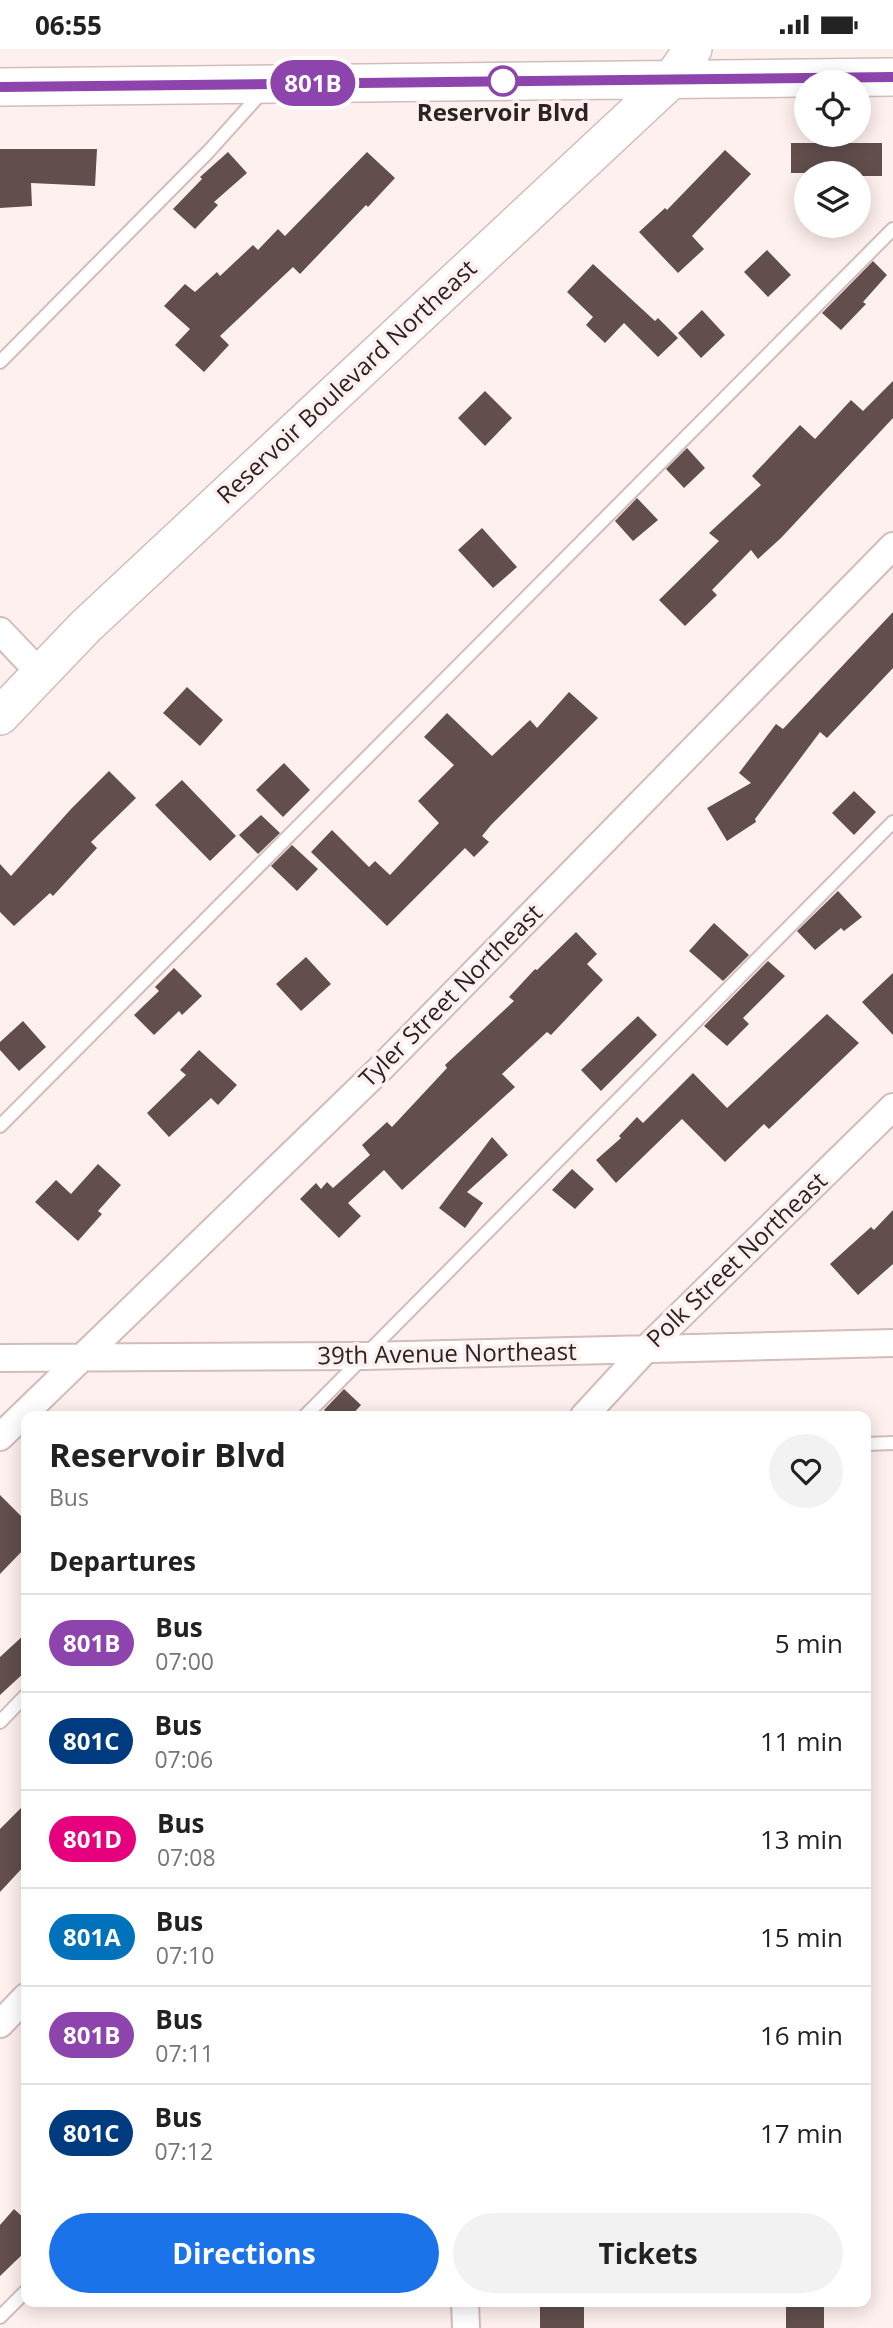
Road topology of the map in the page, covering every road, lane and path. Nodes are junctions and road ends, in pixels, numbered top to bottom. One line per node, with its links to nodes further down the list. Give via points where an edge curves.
1 (693, 49): 3 (street, Reservoir Boulevard Northeast)
2 (893, 76): 3 (street)
3 (672, 79): 4 (street); 10 (street, Reservoir Boulevard Northeast)
4 (271, 83): 5 (street); 7 (lane)
5 (0, 86)
6 (893, 229): 14 (lane)
7 (0, 362)
8 (893, 546): 19 (street, Tyler Street Northeast, via 381,1068)
9 (0, 631): 10 (street)
10 (40, 673): 11 (street, Reservoir Boulevard Northeast)
11 (0, 716)
12 (893, 823): 17 (lane)
13 (893, 1107): 16 (street, Polk Street Northeast)
14 (0, 1126)
15 (893, 1343): 16 (street, 39th Avenue Northeast)
16 (645, 1349): 17 (street, 39th Avenue Northeast); 22 (street, Polk Street Northeast)
17 (365, 1356): 19 (street, 39th Avenue Northeast); 21 (lane)
18 (0, 1358): 19 (street, 39th Avenue Northeast)
19 (81, 1358): 20 (street, Tyler Street Northeast)
20 (27, 1411)
21 (310, 1411)
22 (589, 1411)
23 (21, 1417): 24 (street, Tyler Street Northeast)
24 (0, 1437)
25 (893, 1443): 26 (lane)
26 (871, 1444)
27 (21, 1700): 28 (lane)
28 (0, 1721)
29 (21, 2002): 30 (street)
30 (0, 2024)
31 (21, 2296): 33 (lane)
32 (465, 2307): 34 (street)
33 (0, 2317)
34 (466, 2328)

